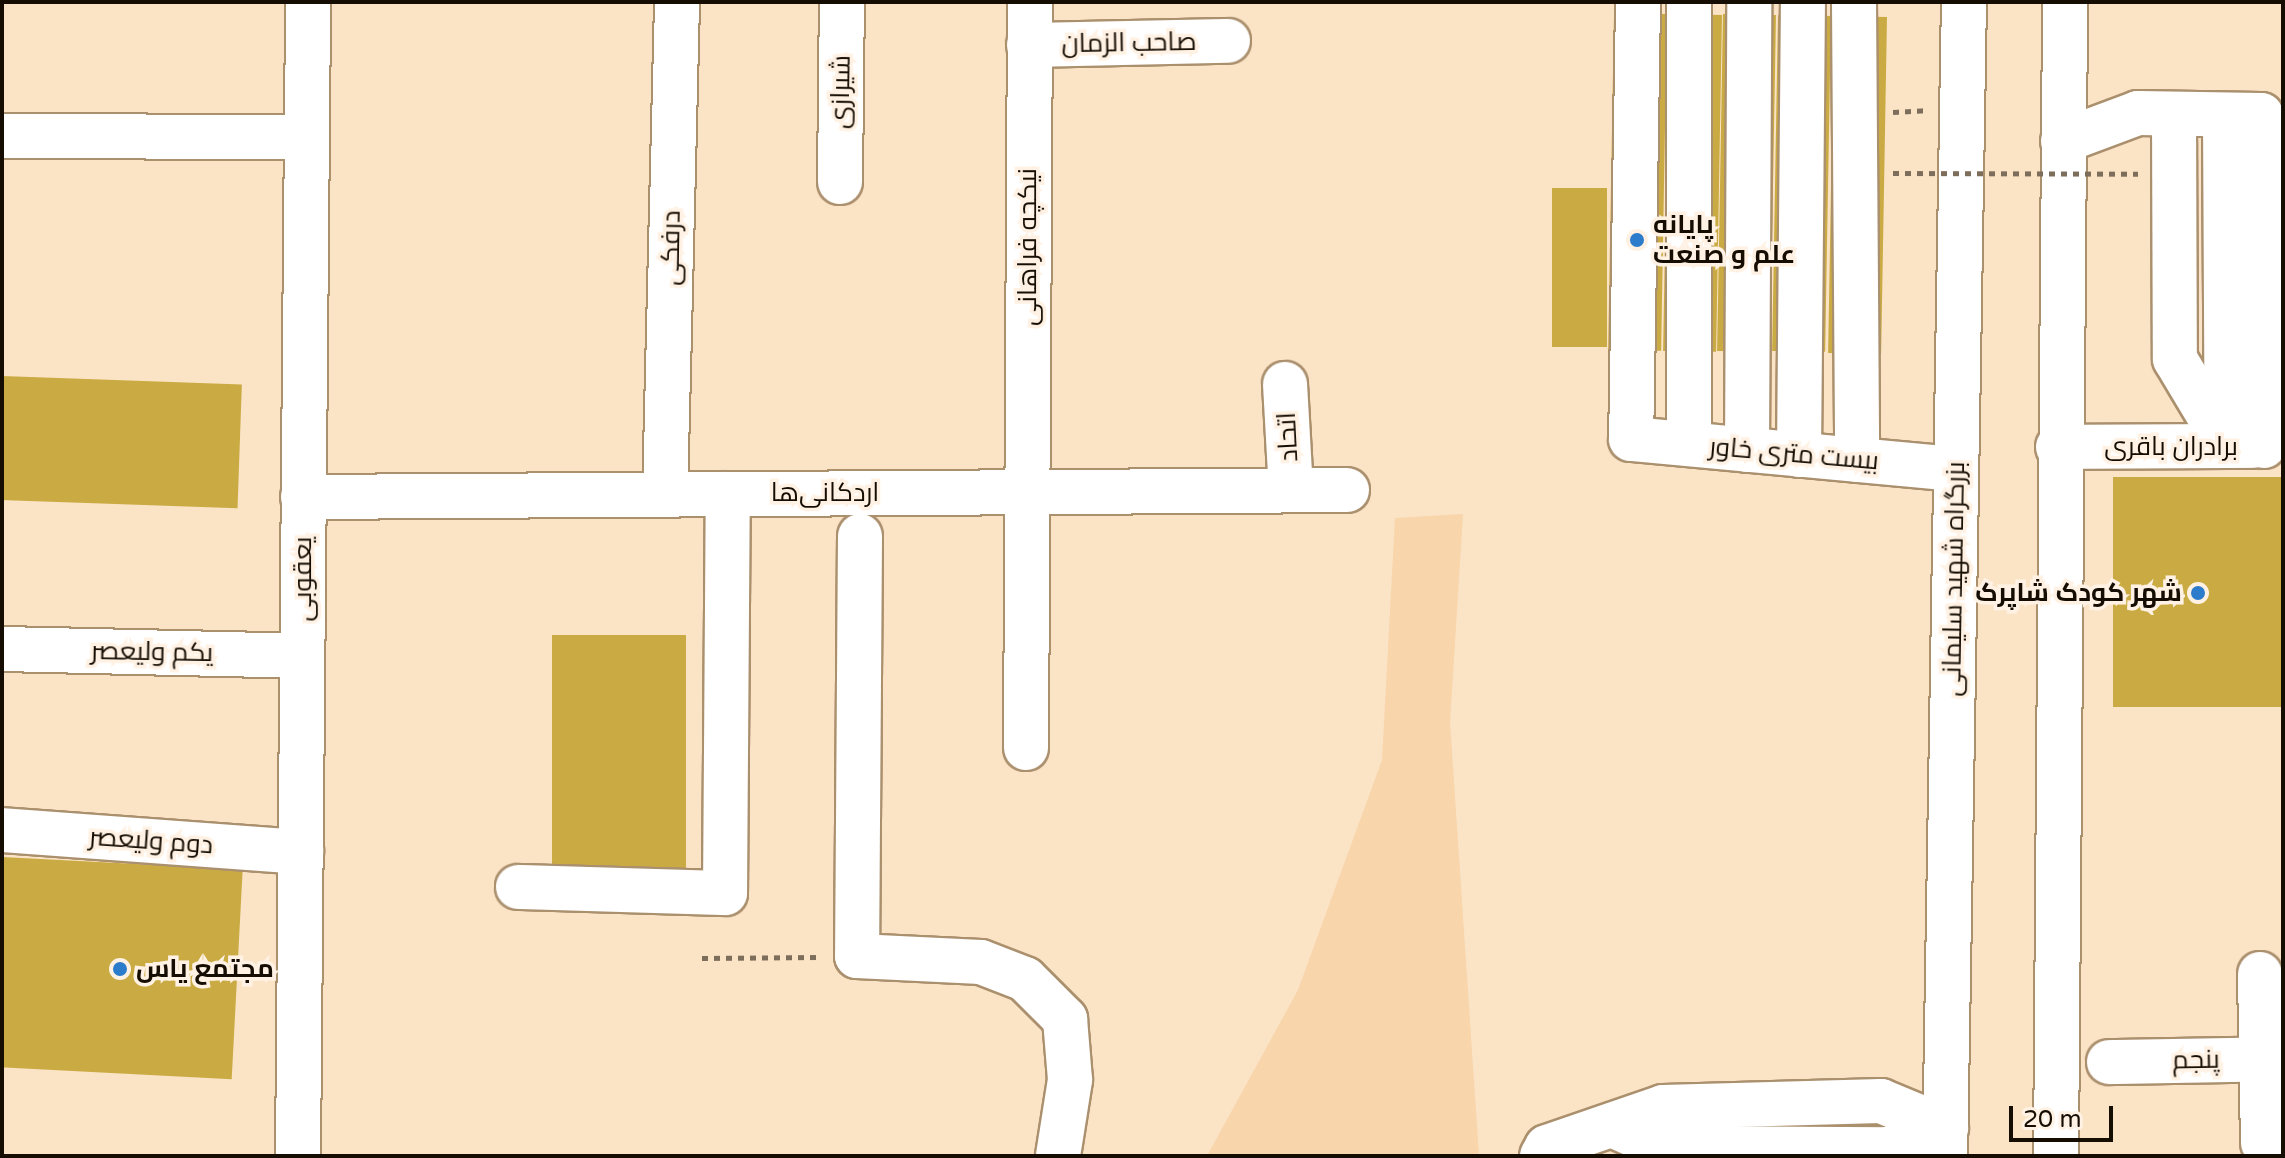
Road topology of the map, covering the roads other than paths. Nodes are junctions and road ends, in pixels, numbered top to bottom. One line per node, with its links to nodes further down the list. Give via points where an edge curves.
1 (308, 2): 16 (main road, یعقوبی)
2 (677, 2): 30 (main road, درفکی)
3 (842, 2): 18 (main road, شیرازی)
4 (1030, 2): 13 (main road, نیکچه فراهانی)
5 (1638, 2): 20 (main road, بیست متری خاور, via 1631,439)
6 (1689, 2): 20 (main road)
7 (1749, 2): 23 (main road)
8 (1803, 2): 24 (main road)
9 (1854, 2): 25 (main road)
10 (1964, 2): 26 (main road, بزرگراه شهید سلیمانی)
11 (2065, 2): 17 (main road)
12 (1228, 41): 13 (main road, صاحب الزمان)
13 (1029, 45): 29 (main road, نیکچه فراهانی)
14 (2174, 114): 17 (main road, via 2138,113); 21 (main road, via 2175,359); 21 (main road, via 2261,115)
15 (2, 136): 16 (main road)
16 (307, 137): 32 (main road, یعقوبی)
17 (2063, 141): 22 (main road)
18 (840, 182)
19 (1285, 384): 27 (main road, اتحاد)
20 (1689, 444): 23 (main road, بیست متری خاور)
21 (2258, 446): 22 (main road, برادران باقری, via 2184,462)
22 (2058, 447): 49 (main road)
23 (1747, 450): 24 (main road, بیست متری خاور)
24 (1799, 455): 25 (main road, بیست متری خاور)
25 (1857, 460): 26 (main road, بیست متری خاور)
26 (1956, 469): 44 (main road, بزرگراه شهید سلیمانی)
27 (1291, 490): 28 (main road, اردکانی‌ها); 29 (main road, اردکانی‌ها)
28 (1347, 490)
29 (1026, 492): 31 (main road, اردکانی‌ها); 36 (main road, نیکچه فراهانی)
30 (665, 494): 31 (main road, اردکانی‌ها); 32 (main road, اردکانی‌ها)
31 (728, 494): 39 (main road, via 725,893)
32 (303, 497): 35 (main road, یعقوبی)
33 (860, 536): 47 (main road, via 857,956 981,962 1025,979 1065,1019 1070,1080)
34 (2, 649): 35 (main road, یکم ولیعصر)
35 (302, 656): 38 (main road, یعقوبی)
36 (1026, 748)
37 (2, 830): 38 (main road, دوم ولیعصر)
38 (301, 852): 46 (main road, یعقوبی)
39 (518, 887)
40 (2260, 974): 41 (main road)
41 (2272, 1059): 42 (main road, پنجم); 45 (main road)
42 (2109, 1062)
43 (1612, 1141): 44 (main road, via 1663,1107 1881,1101); 48 (main road, via 1547,1147)
44 (1945, 1142)
45 (2263, 1143)
46 (298, 1156)
47 (1058, 1156)
48 (1542, 1156)
49 (2056, 1156)

